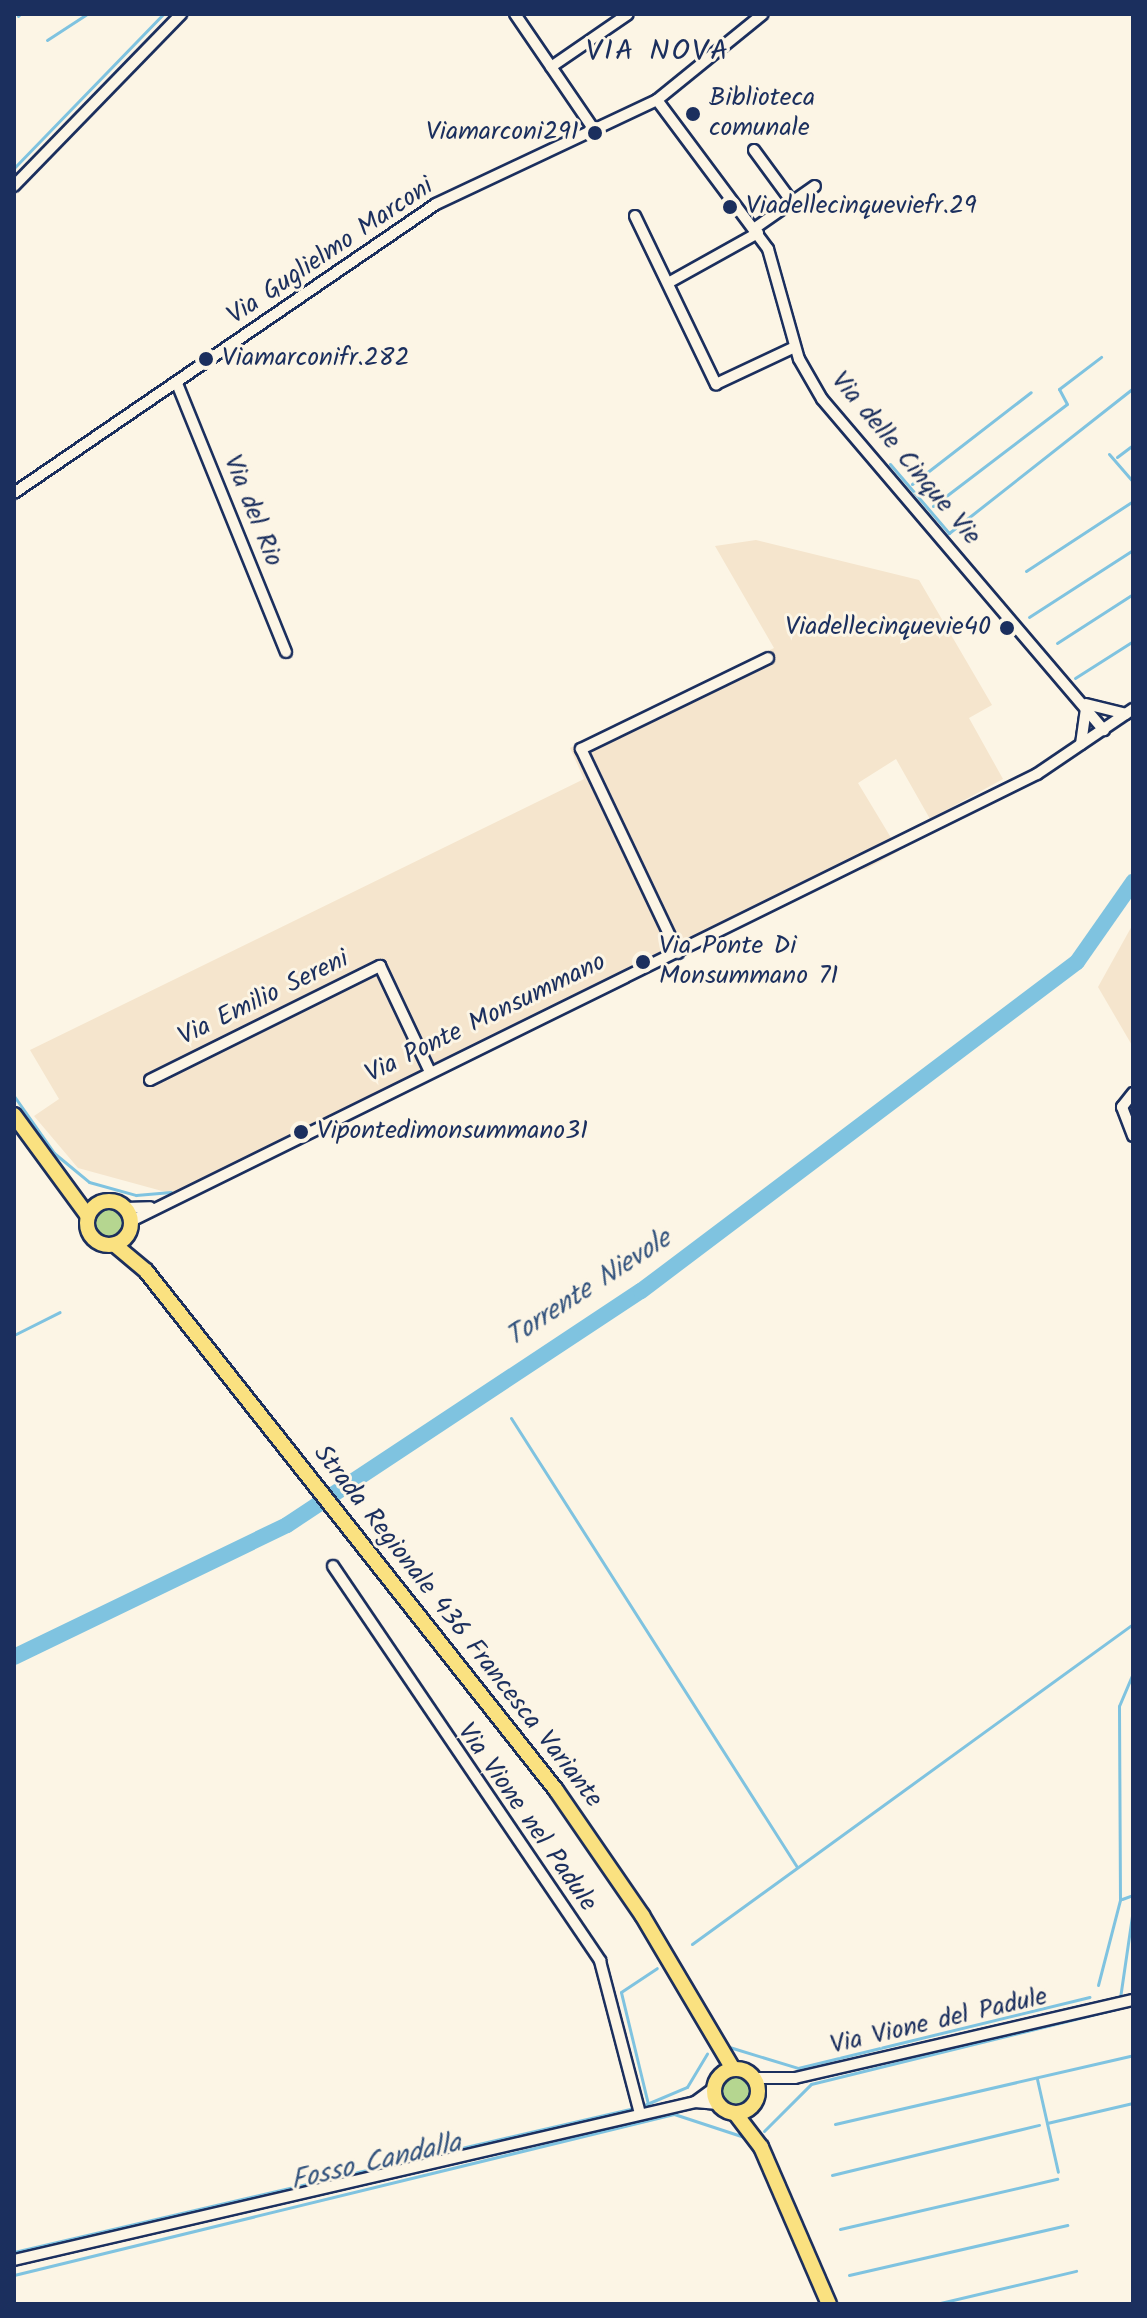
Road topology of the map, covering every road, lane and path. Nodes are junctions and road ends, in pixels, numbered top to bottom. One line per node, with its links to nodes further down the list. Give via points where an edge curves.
1 (181, 14): 9 (street)
2 (515, 14): 5 (street)
3 (628, 14): 5 (street)
4 (763, 14): 6 (street, Via Guglielmo Marconi)
5 (551, 67): 7 (street)
6 (657, 100): 7 (street, Via Guglielmo Marconi); 13 (street, Via delle Cinque Vie)
7 (592, 127): 16 (street, Via Guglielmo Marconi, via 436,204)
8 (754, 150): 11 (street)
9 (14, 186)
10 (815, 186): 11 (street)
11 (793, 203): 13 (street)
12 (635, 216): 14 (street)
13 (757, 230): 14 (street); 15 (street, Via delle Cinque Vie)
14 (668, 283): 15 (street, via 716,384)
15 (795, 347): 20 (street, Via delle Cinque Vie, via 840,421)
16 (178, 386): 17 (street, Via Guglielmo Marconi); 18 (street, Via del Rio)
17 (14, 493)
18 (286, 652)
19 (768, 658): 24 (street, via 581,749)
20 (1084, 704): 21 (street); 22 (street, Via delle Cinque Vie); 23 (street)
21 (1130, 711): 22 (street, Via Ponte Monsummano)
22 (1104, 730): 23 (street, Via Ponte Monsummano)
23 (1081, 745): 24 (street, Via Ponte Monsummano)
24 (678, 953): 25 (street, Via Ponte Monsummano)
25 (430, 1072): 26 (street, Via Emilio Sereni, via 380,966); 33 (street, Via Ponte Monsummano)
26 (150, 1080)
27 (1133, 1093): 29 (street, via 1122,1104)
28 (14, 1115): 30 (main road)
29 (1133, 1136)
30 (76, 1191): 31 (main road); 32 (main road)
31 (99, 1203): 32 (main road); 33 (main road)
32 (88, 1216): 34 (main road, via 93,1239)
33 (129, 1221): 34 (main road); 35 (main road)
34 (115, 1245): 35 (main road)
35 (146, 1271): 38 (main road, Strada Regionale 436 Francesca Variante, via 588,1833 705,2031)
36 (333, 1566): 44 (street, Via Vione nel Padule, via 378,1623 405,1682 600,1961)
37 (1133, 2000): 39 (street, Via Vione del Padule, via 795,2078)
38 (722, 2078): 39 (main road); 40 (street); 41 (main road)
39 (755, 2078): 42 (main road)
40 (695, 2102): 41 (street); 44 (street)
41 (718, 2104): 43 (main road)
42 (754, 2105): 43 (main road); 45 (main road)
43 (735, 2113): 45 (main road)
44 (640, 2114): 46 (street)
45 (761, 2147): 47 (main road)
46 (14, 2260)
47 (829, 2304)

